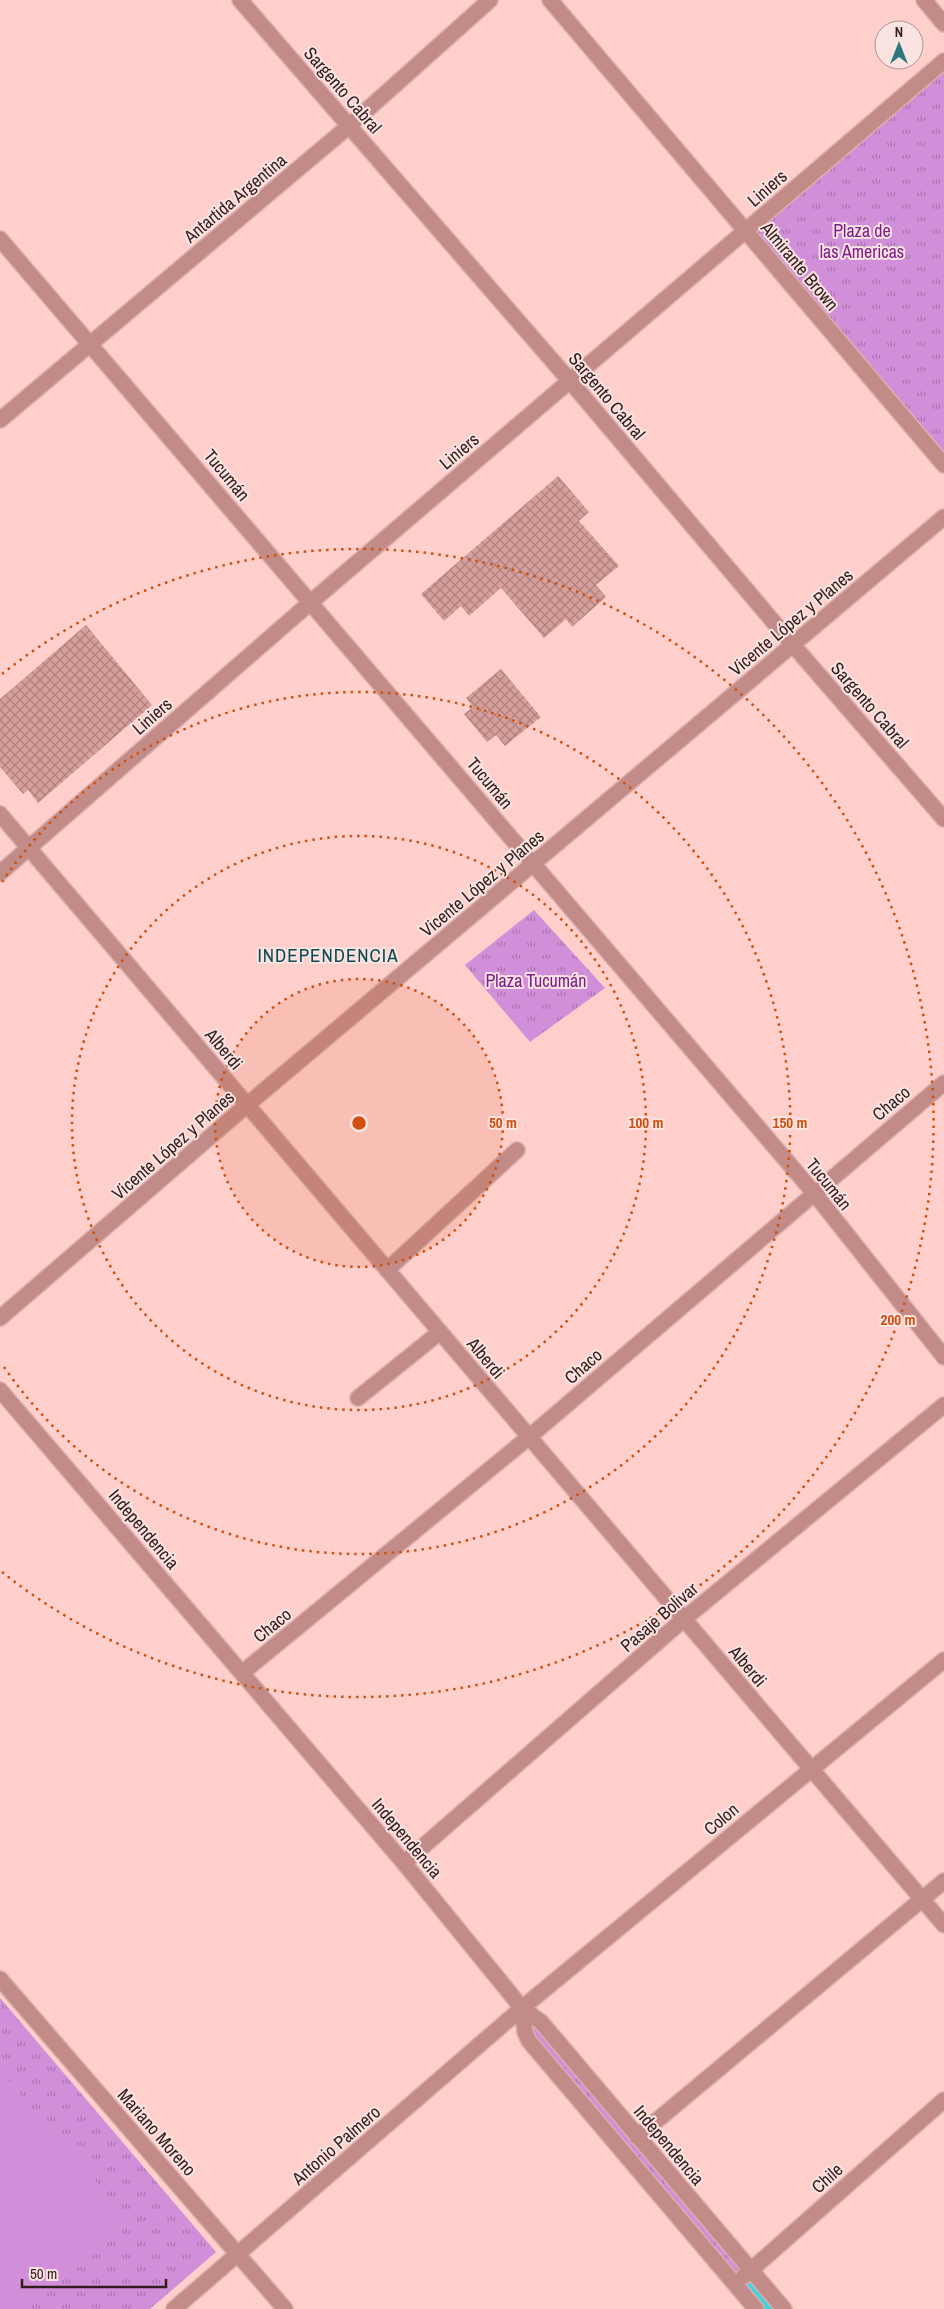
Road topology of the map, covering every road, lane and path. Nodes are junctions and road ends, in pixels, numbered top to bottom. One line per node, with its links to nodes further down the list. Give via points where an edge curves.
1 (240, 0): 7 (street, Sargento Cabral)
2 (490, 0): 7 (street, Antartida Argentina)
3 (550, 0): 8 (street, Almirante Brown)
4 (924, 0): 5 (street)
5 (944, 24)
6 (944, 61): 8 (street, Liniers)
7 (349, 126): 10 (street, Antartida Argentina); 11 (street, Sargento Cabral)
8 (746, 231): 11 (street, Liniers); 13 (street, Almirante Brown)
9 (0, 238): 10 (street, Tucumán)
10 (91, 344): 12 (street, Antartida Argentina); 15 (street, Tucumán)
11 (570, 381): 15 (street, Liniers); 16 (street, Sargento Cabral)
12 (0, 420)
13 (944, 464)
14 (944, 517): 16 (street, Vicente López y Planes)
15 (311, 602): 19 (street, Liniers); 20 (street, Tucumán)
16 (793, 645): 18 (street, Sargento Cabral); 20 (street, Vicente López y Planes)
17 (0, 814): 19 (street, Alberdi)
18 (944, 819)
19 (29, 848): 21 (street, Liniers); 23 (street, Alberdi)
20 (534, 864): 23 (street, Vicente López y Planes); 25 (street, Tucumán)
21 (0, 873)
22 (944, 1082): 25 (street, Chaco)
23 (247, 1105): 26 (street, Alberdi); 27 (street, Vicente López y Planes)
24 (517, 1150): 26 (street)
25 (814, 1193): 29 (street, Tucumán); 33 (street, Chaco)
26 (387, 1270): 28 (street, Alberdi)
27 (0, 1318)
28 (440, 1332): 31 (street); 33 (street, Alberdi)
29 (944, 1357)
30 (0, 1390): 36 (street, Independencia)
31 (358, 1398)
32 (944, 1406): 34 (street, Pasaje Bolivar)
33 (529, 1437): 34 (street, Alberdi); 36 (street, Chaco)
34 (684, 1619): 37 (street, Alberdi); 38 (street, Pasaje Bolivar)
35 (944, 1660): 37 (street, Colon)
36 (242, 1673): 38 (street, Independencia)
37 (811, 1769): 40 (street, Alberdi); 43 (street, Colon)
38 (404, 1863): 43 (street, Independencia)
39 (944, 1881): 40 (street)
40 (922, 1900): 41 (street, Alberdi); 45 (street)
41 (944, 1925)
42 (0, 1978): 46 (street, Mariano Moreno)
43 (522, 2008): 45 (street, Independencia, via 541,2022); 46 (street, Antonio Palmero); 48 (street, via 529,2041)
44 (944, 2100): 47 (street, Chile)
45 (637, 2137): 47 (street, Independencia)
46 (238, 2255): 49 (street, Antonio Palmero); 50 (street, Mariano Moreno)
47 (752, 2270): 48 (street, Chile); 52 (street, Independencia)
48 (734, 2284): 51 (street)
49 (174, 2309)
50 (285, 2309)
51 (756, 2309)
52 (784, 2309)

